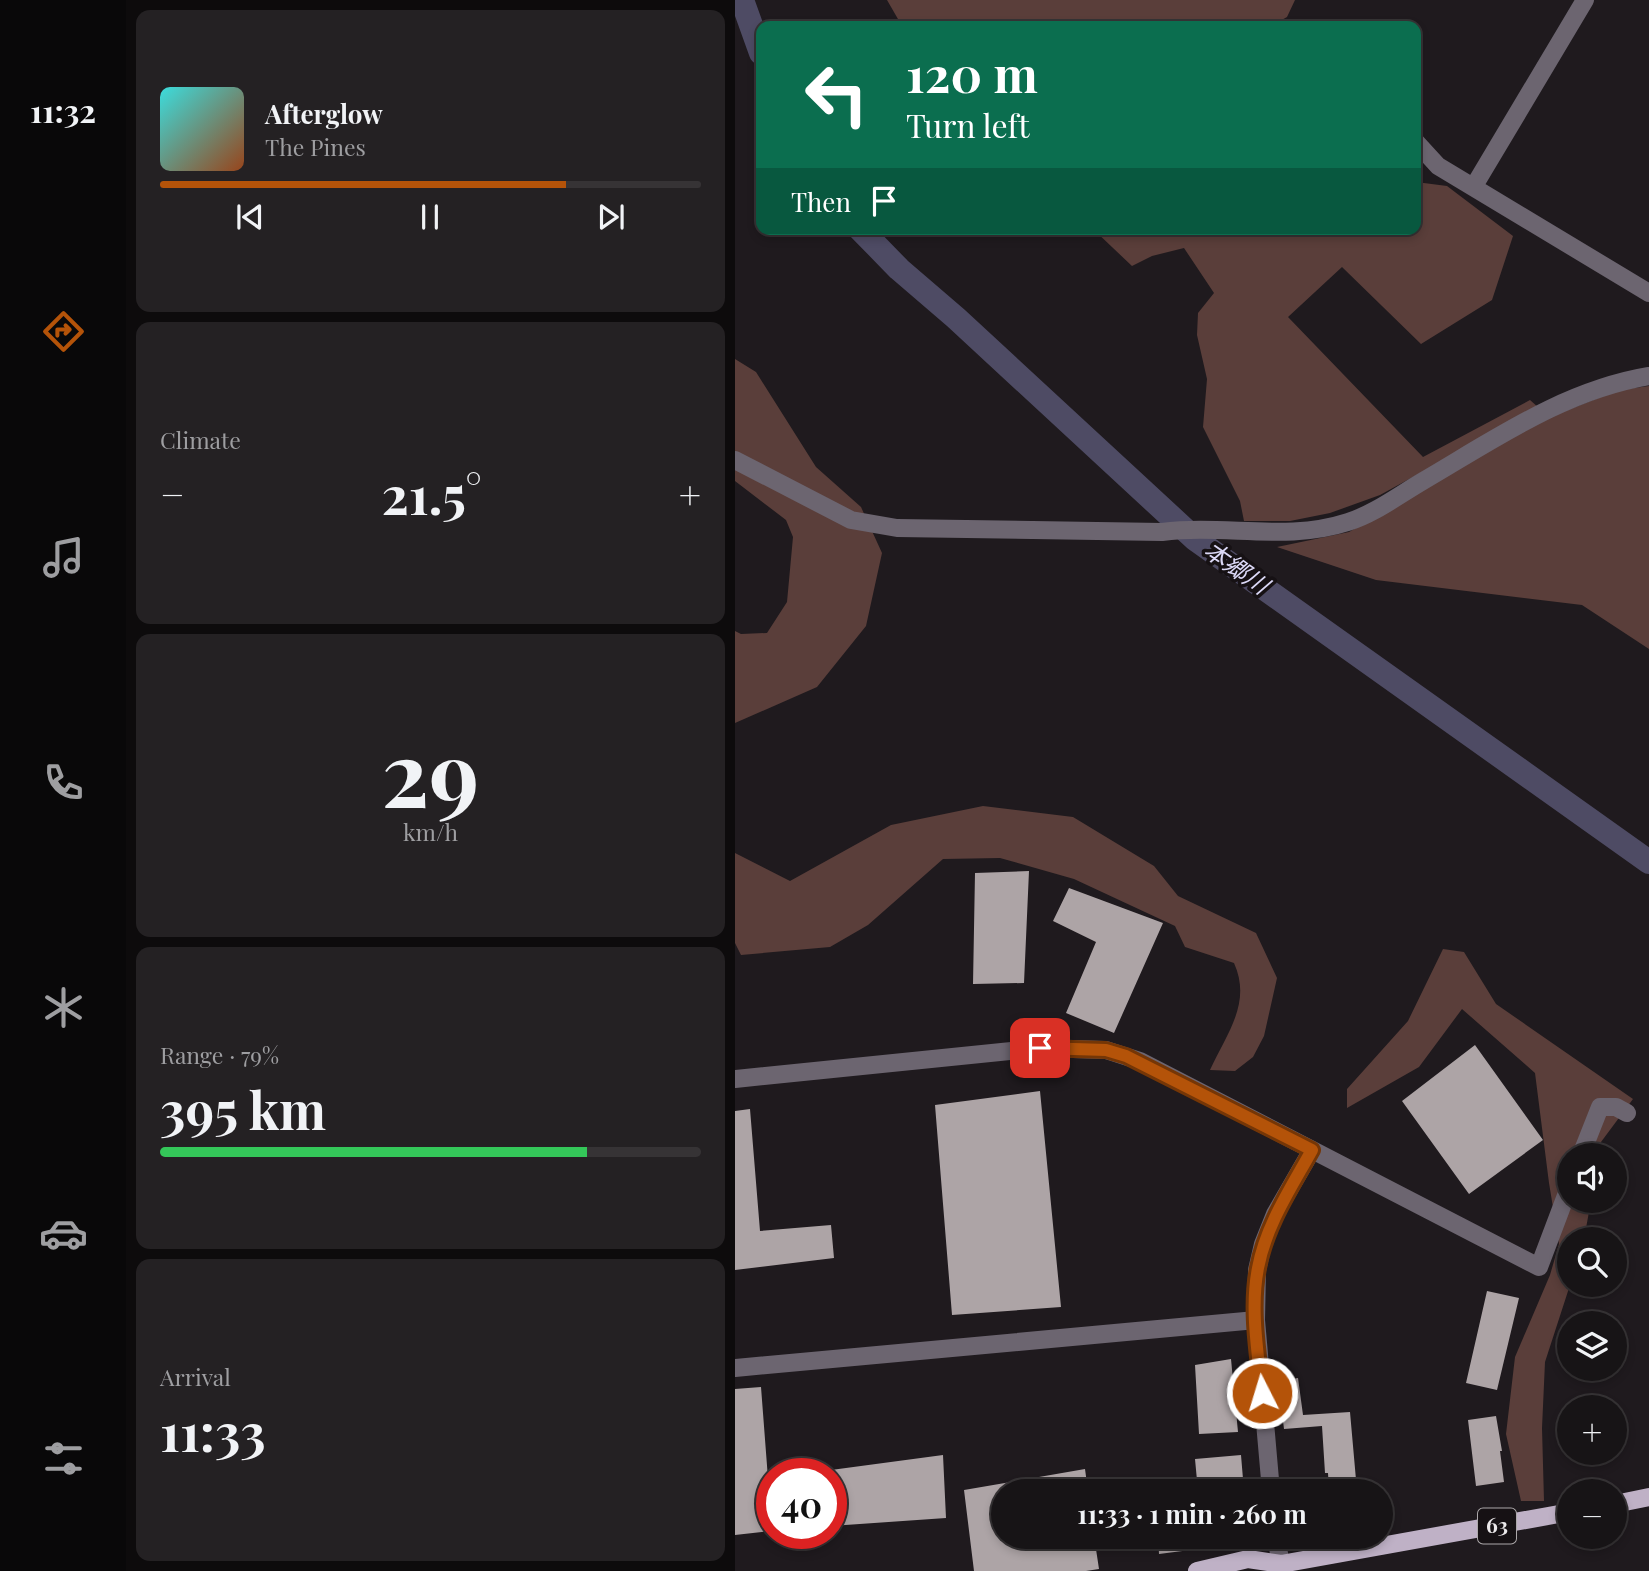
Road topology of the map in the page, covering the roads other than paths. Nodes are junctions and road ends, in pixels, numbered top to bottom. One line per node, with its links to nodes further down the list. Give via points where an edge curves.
1 (1585, 0): 3 (street)
2 (1421, 147): 3 (street, via 1438,166)
3 (1474, 186): 4 (street)
4 (1649, 293)
5 (1649, 376): 6 (street, via 1620,381 1546,409 1351,521 1313,531 897,528 851,520)
6 (735, 460)
7 (735, 1079): 10 (street, via 1040,1048 1106,1050 1140,1061)
8 (1627, 1113): 9 (street, via 1600,1107)
9 (1586, 1143)
10 (1312, 1150): 11 (street, via 1539,1267); 12 (street, via 1263,1244)
11 (1559, 1213)
12 (1255, 1320): 13 (street); 14 (street)
13 (735, 1368)
14 (1270, 1479)
15 (1649, 1497): 16 (main road)
16 (1627, 1502)
17 (1557, 1515): 19 (main road, 63)
18 (1277, 1549): 19 (street)
19 (1278, 1569): 20 (main road, 63, via 1248,1559)
20 (1197, 1571)

